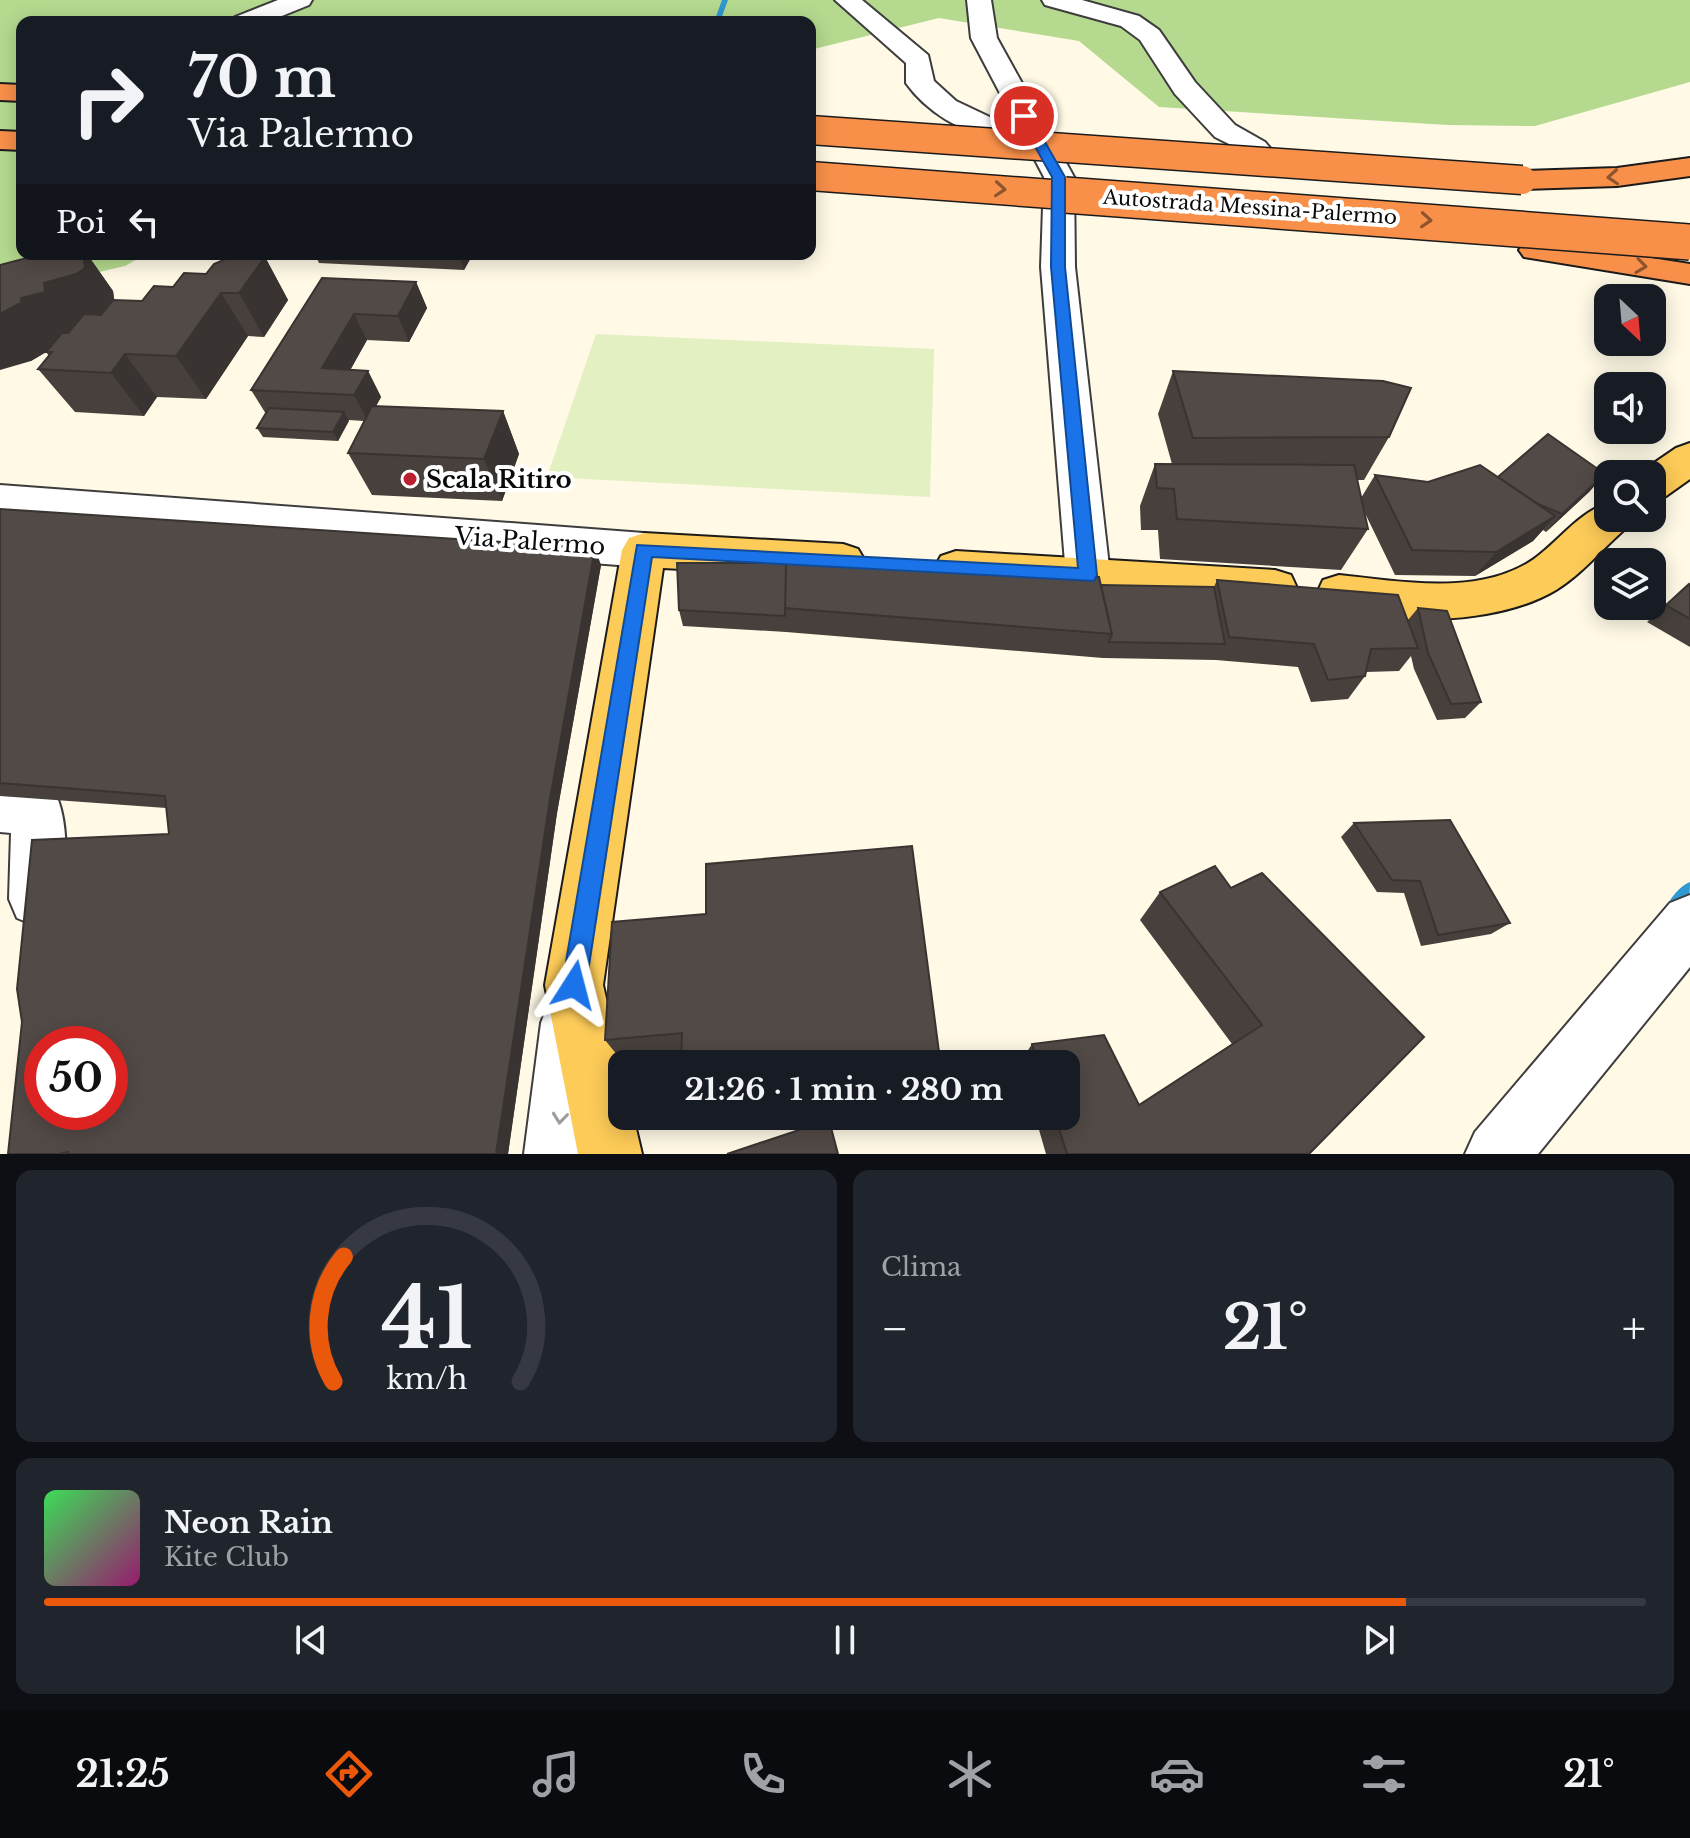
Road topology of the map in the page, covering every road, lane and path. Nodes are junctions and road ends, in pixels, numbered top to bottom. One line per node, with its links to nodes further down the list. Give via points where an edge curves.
1 (300, 0): 5 (street)
2 (847, 0): 6 (street, via 919,61 920,83 937,99)
3 (979, 0): 21 (street, via 984,38 1059,177 1058,267)
4 (1054, 0): 8 (street, via 1130,21 1150,35 1185,88 1225,131)
5 (259, 16)
6 (984, 125)
7 (816, 130): 10 (highway, one-way to 7, bridge, via 1617,177 1522,180)
8 (1255, 148)
9 (816, 149): 13 (highway, Autostrada Messina-Palermo)
10 (1690, 167)
11 (816, 176): 14 (highway, Autostrada Messina-Palermo, one-way to 14, bridge)
12 (816, 198): 15 (highway, one-way to 15, via 1536,250)
13 (1630, 206)
14 (1690, 242)
15 (1690, 274)
16 (1690, 458): 17 (main road)
17 (1666, 475)
18 (0, 501): 20 (street, Via Palermo)
19 (1594, 532): 21 (main road, Via Palermo, via 1543,576 1508,593 1485,597 1417,599)
20 (644, 550): 21 (main road, Via Palermo); 25 (main road)
21 (1088, 575)
22 (0, 808): 24 (street, via 38,812)
23 (1690, 923): 28 (street)
24 (34, 948)
25 (574, 985): 26 (street, one-way to 26); 27 (main road)
26 (556, 1154)
27 (610, 1154)
28 (1497, 1154)

